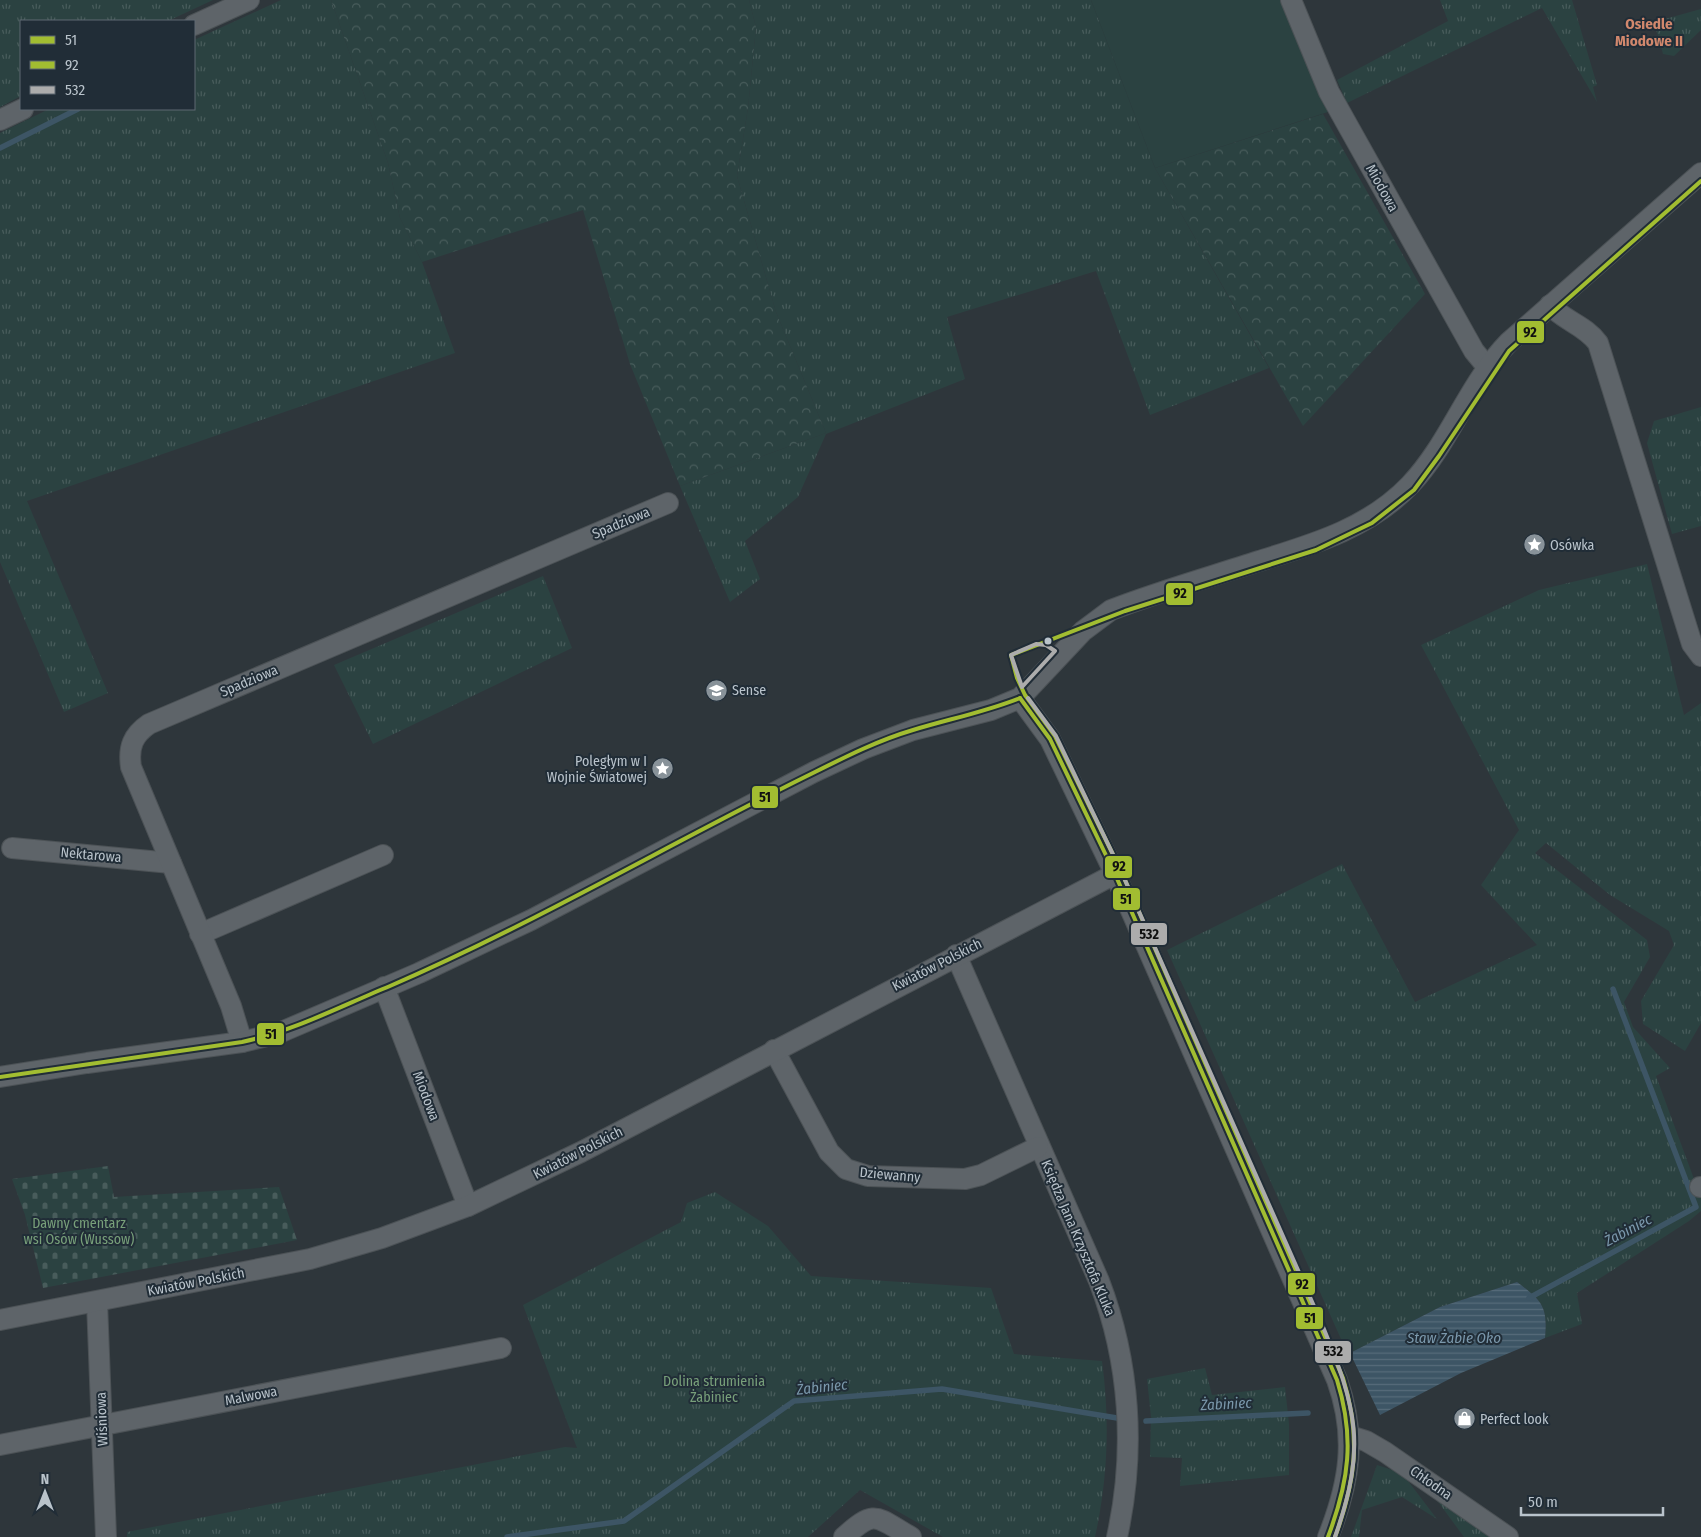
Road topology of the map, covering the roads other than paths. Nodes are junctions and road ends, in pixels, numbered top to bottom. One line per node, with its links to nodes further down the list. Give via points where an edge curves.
1 (249, 0): 3 (street)
2 (1291, 0): 8 (street, Miodowa, via 1329,92 1474,351)
3 (195, 25)
4 (21, 110): 5 (street)
5 (0, 120)
6 (1701, 173): 7 (street)
7 (1550, 305): 8 (street, via 1509,342); 10 (street, via 1558,314 1590,332 1598,343 1692,644)
8 (1488, 368): 11 (street, via 1418,475 1393,501 1370,518 1314,544 1112,610 1083,631)
9 (668, 503): 14 (street, Spadziowa, via 139,731 131,746 131,767)
10 (1701, 656)
11 (1020, 698): 15 (street, via 1050,738); 18 (street, via 991,710 913,730 863,749 540,915)
12 (12, 848): 14 (street, Nektarowa)
13 (383, 855): 16 (street)
14 (171, 863): 16 (street, Spadziowa)
15 (1115, 874): 17 (street, Kwiatów Polskich); 28 (street, via 1329,1357 1343,1396)
16 (200, 934): 19 (street, Spadziowa, via 231,1006)
17 (956, 955): 20 (street, Kwiatów Polskich); 22 (street, Księdza Jana Krzysztofa Kluka)
18 (384, 987): 19 (street, via 275,1035); 23 (street, Miodowa)
19 (242, 1042): 21 (street)
20 (774, 1050): 22 (street, Dziewanny, via 829,1152 846,1169 856,1173 965,1179 981,1175); 23 (street, Kwiatów Polskich, via 556,1164)
21 (0, 1077)
22 (1038, 1147): 33 (street, Księdza Jana Krzysztofa Kluka, via 1099,1281 1120,1350 1128,1462)
23 (468, 1206): 24 (street, Kwiatów Polskich, via 347,1250)
24 (97, 1302): 25 (street, Kwiatów Polskich); 27 (street, Wiśniowa)
25 (0, 1320)
26 (501, 1348): 27 (street, Malwowa)
27 (102, 1425): 29 (street, Malwowa); 30 (street, Wiśniowa)
28 (1350, 1436): 34 (street, via 1345,1485); 35 (street, Chłodna, via 1385,1452)
29 (0, 1445)
30 (106, 1537)
31 (844, 1537): 32 (street, via 863,1520 872,1517)
32 (911, 1537)
33 (1117, 1537)
34 (1328, 1537)
35 (1508, 1537)

